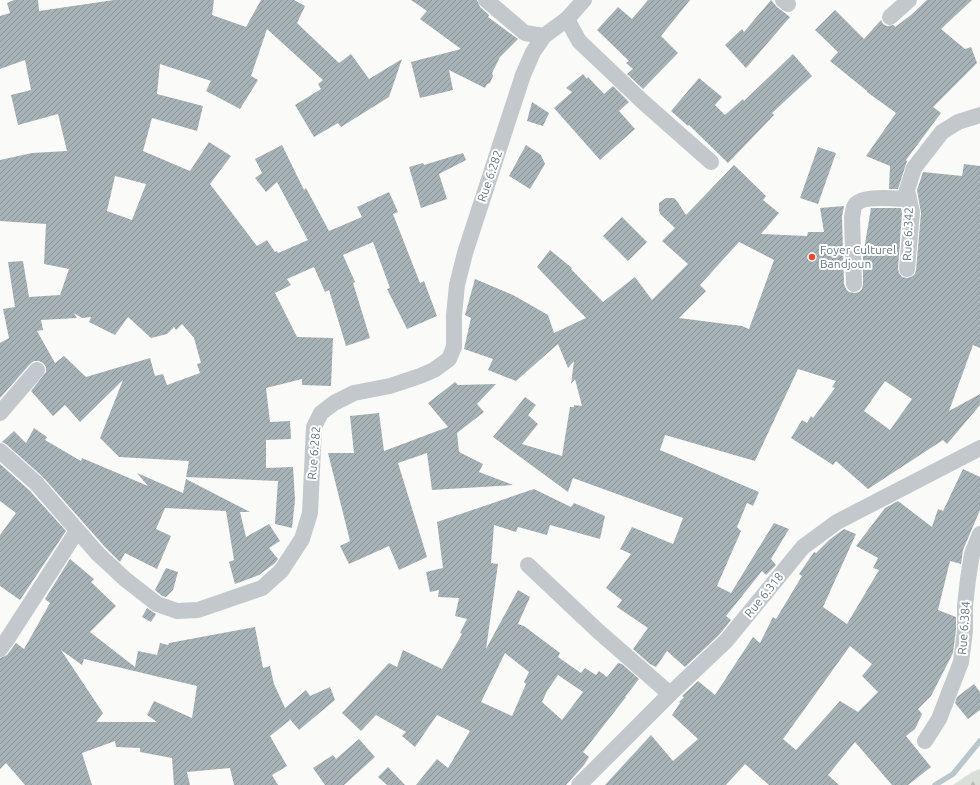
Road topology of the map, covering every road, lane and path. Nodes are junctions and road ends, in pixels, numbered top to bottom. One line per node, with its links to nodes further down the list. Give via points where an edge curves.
1 (486, 0): 6 (street, via 525,33)
2 (584, 0): 5 (street, Rue 6.282)
3 (908, 0): 4 (street)
4 (890, 17)
5 (567, 19): 6 (street, Rue 6.282); 8 (street, via 579,41)
6 (544, 36): 16 (street, Rue 6.282, via 523,75 465,253 457,285 454,347 449,359 420,376 390,386 354,393 334,402 321,413 314,427 310,513 302,539 281,571 262,588 198,610 177,611 157,604 125,579)
7 (980, 116): 9 (street, Rue 6.342, via 958,122 942,132 914,168 907,190)
8 (711, 162)
9 (909, 199): 10 (street, Rue 6.342, via 912,212); 11 (street, via 861,200 854,206)
10 (907, 269)
11 (854, 284)
12 (37, 370): 13 (street)
13 (0, 413)
14 (980, 448): 20 (street, Rue 6.318, via 837,522 803,547 726,641)
15 (0, 451): 16 (street, Rue 6.282, via 36,483)
16 (77, 531): 19 (street)
17 (980, 534): 21 (street, Rue 6.384, via 972,554 968,579 961,662 939,719)
18 (528, 565): 20 (street)
19 (0, 649)
20 (670, 694): 22 (street, Rue 6.318)
21 (925, 741)
22 (579, 785)

